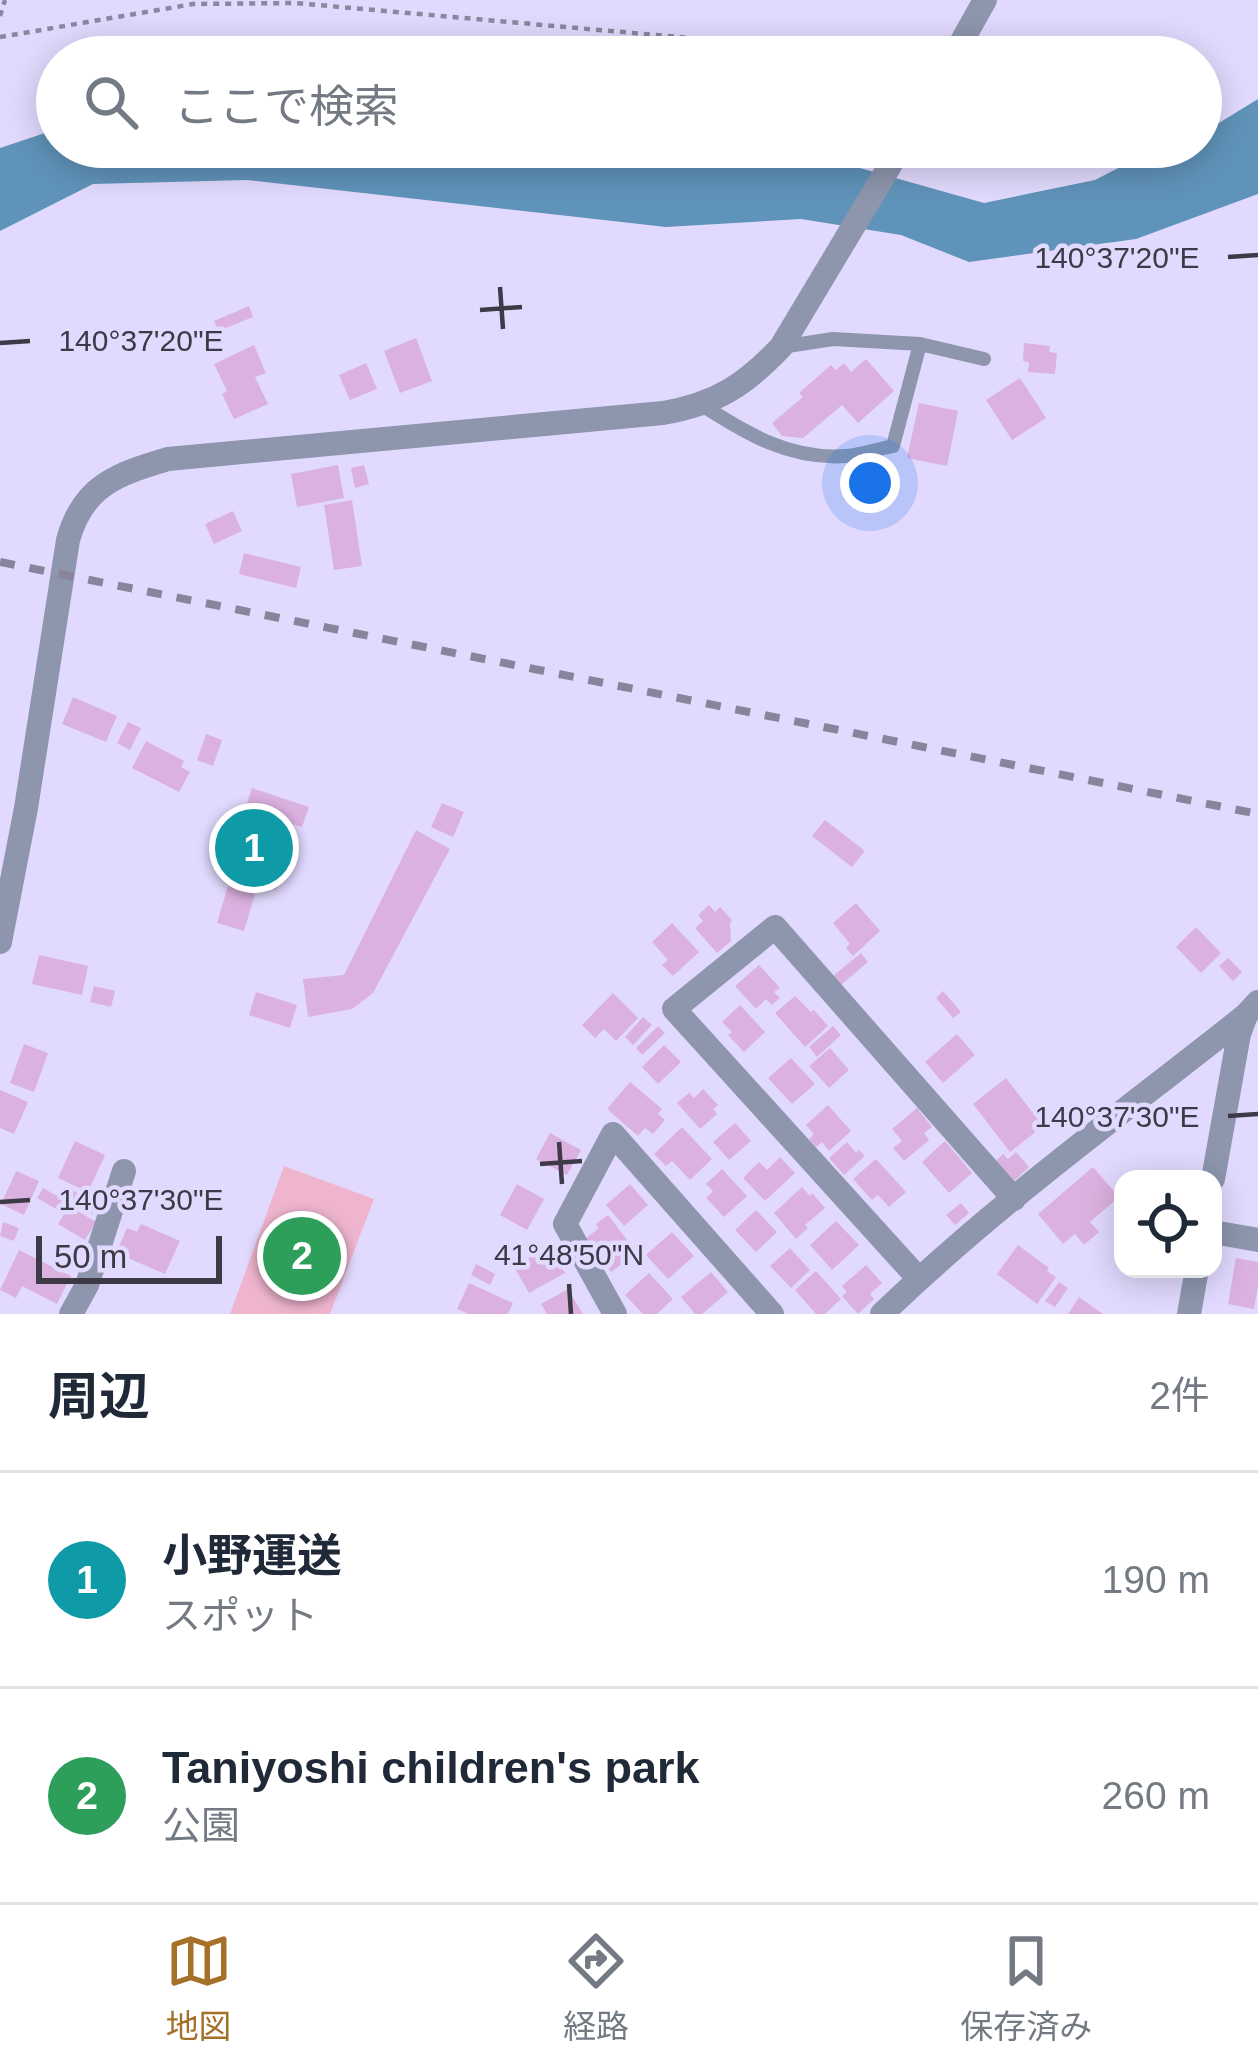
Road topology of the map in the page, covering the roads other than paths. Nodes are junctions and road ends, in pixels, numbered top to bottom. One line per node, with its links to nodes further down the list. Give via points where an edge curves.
1 (985, 0): 2 (street)
2 (965, 36)
3 (888, 168): 5 (street)
4 (920, 344): 5 (lane, via 833,338); 6 (lane); 7 (lane, via 893,446 847,456 795,453 747,435)
5 (781, 347): 7 (street, via 740,385)
6 (984, 359)
7 (702, 405): 8 (street, via 168,459 104,484 74,519 68,541)
8 (4, 901): 9 (street)
9 (0, 942)
10 (1252, 1009): 11 (street, via 1239,1034); 13 (street)
11 (1215, 1170)
12 (124, 1171): 18 (street)
13 (1014, 1199): 17 (street); 17 (street, via 776,927 674,1009)
14 (1222, 1234): 15 (street)
15 (1258, 1240)
16 (1196, 1278): 22 (street)
17 (919, 1279): 21 (street)
18 (71, 1314)
19 (615, 1314): 20 (street, via 565,1224 614,1134)
20 (772, 1314)
21 (882, 1314)
22 (1190, 1314)

